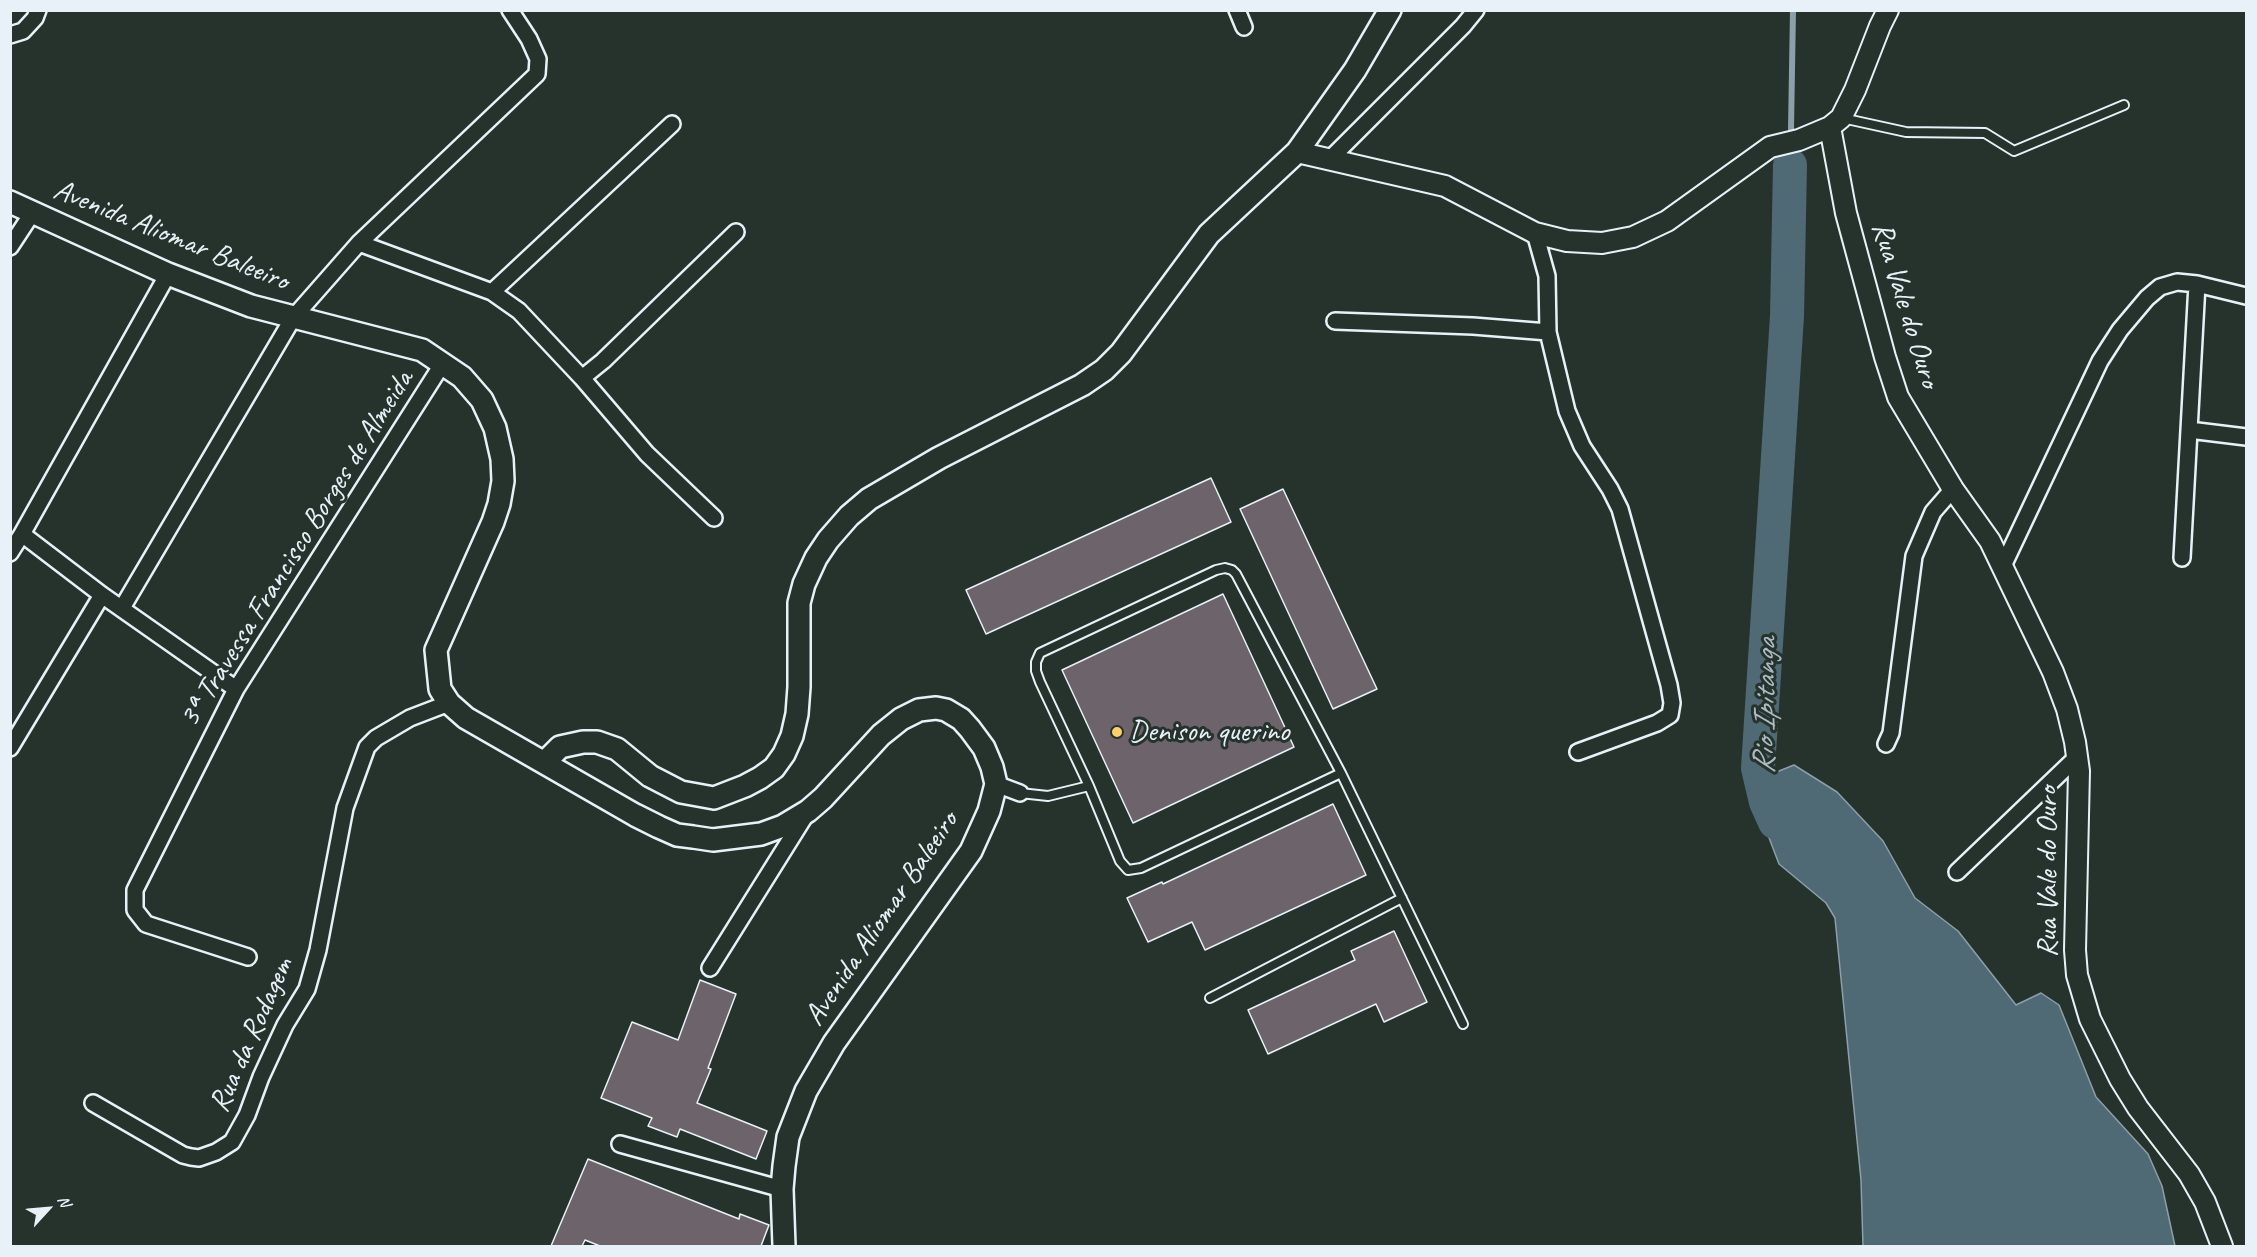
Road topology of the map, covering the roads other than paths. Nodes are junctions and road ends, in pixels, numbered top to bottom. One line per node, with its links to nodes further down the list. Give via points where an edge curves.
1 (38, 10): 8 (street, via 23,31)
2 (510, 10): 18 (street, via 538,59 537,74)
3 (1237, 10): 7 (street)
4 (1390, 10): 12 (main road, via 1355,70)
5 (1476, 10): 13 (street)
6 (1888, 10): 10 (street)
7 (1244, 27)
8 (10, 34)
9 (2124, 105): 10 (lane, via 2014,151 1985,134 1906,132)
10 (1836, 122): 17 (street, via 1799,140 1770,147 1667,221 1633,237 1602,243 1567,241); 31 (street, Rua Vale do Ouro, via 1846,213 1885,357 1898,397)
11 (672, 124): 22 (street)
12 (1297, 152): 13 (street); 44 (main road, via 1209,234 1104,370 1082,386 939,458 869,499 828,540 804,584 799,603 797,714 792,736 774,768 745,786 714,798 681,792 650,776 617,749 597,742)
13 (1329, 160): 17 (street, via 1445,186)
14 (10, 202): 15 (main road, Avenida Aliomar Baleeiro)
15 (33, 212): 19 (street); 20 (main road, Avenida Aliomar Baleeiro)
16 (736, 232): 28 (street)
17 (1535, 233): 26 (street, via 1547,276)
18 (359, 243): 22 (street); 24 (street)
19 (10, 247)
20 (168, 274): 24 (main road, Avenida Aliomar Baleeiro); 33 (street)
21 (2197, 284): 23 (street); 29 (street); 36 (street, via 2177,282 2160,287 2120,330 2100,361)
22 (492, 292): 28 (street, via 519,311)
23 (2247, 296)
24 (293, 318): 27 (main road, Avenida Aliomar Baleeiro, via 422,350); 38 (street)
25 (1335, 321): 26 (street)
26 (1548, 332): 43 (street, via 1566,411 1620,509 1672,703 1670,715 1657,723)
27 (443, 363): 39 (street, 3ª Travessa Francisco Borges de Almeida); 40 (main road, Avenida Aliomar Baleeiro, via 482,400 495,428 503,481 493,522 436,650 440,689)
28 (582, 378): 32 (street, via 647,454)
29 (2189, 430): 30 (street); 35 (street)
30 (2247, 436)
31 (1953, 489): 36 (street, Rua Vale do Ouro); 41 (street, via 1933,512 1914,556 1891,733)
32 (714, 518)
33 (22, 534): 34 (street); 37 (street)
34 (10, 553)
35 (2182, 558)
36 (2003, 566): 45 (street, Rua Vale do Ouro, via 2053,672 2067,709)
37 (102, 595): 38 (street); 42 (street)
38 (122, 608): 39 (street)
39 (236, 689): 53 (street, 3ª Travessa Francisco Borges de Almeida, via 135,890 134,900 135,910 146,924)
40 (448, 703): 44 (main road, via 466,718 524,749); 57 (street, Rua da Rodagem, via 410,718 367,747 345,808 309,981 232,1142 216,1152 191,1158)
41 (1886, 744)
42 (10, 748)
43 (1578, 752)
44 (559, 756): 50 (main road, via 658,827 677,834 713,840 761,834)
45 (2077, 757): 51 (street); 61 (street, Rua Vale do Ouro, via 2075,950 2082,998 2120,1079 2205,1202)
46 (1341, 773): 48 (lane, via 1135,870 1124,867 1120,861); 48 (lane, via 1236,574 1226,568 1040,653 1036,662 1040,682); 52 (lane)
47 (996, 784): 49 (street); 50 (main road, via 984,748 961,719 946,710 919,710 901,718 881,735); 59 (main road, Avenida Aliomar Baleeiro, via 971,851 834,1043 806,1091 788,1137)
48 (1089, 786): 49 (lane, via 1048,796)
49 (1020, 793)
50 (808, 810): 54 (street)
51 (1957, 872)
52 (1402, 898): 55 (lane); 56 (lane)
53 (248, 957)
54 (710, 968)
55 (1210, 998)
56 (1463, 1024)
57 (93, 1102)
58 (621, 1144): 59 (street)
59 (782, 1189): 60 (main road, Avenida Aliomar Baleeiro)
60 (784, 1246)
61 (2222, 1246)

